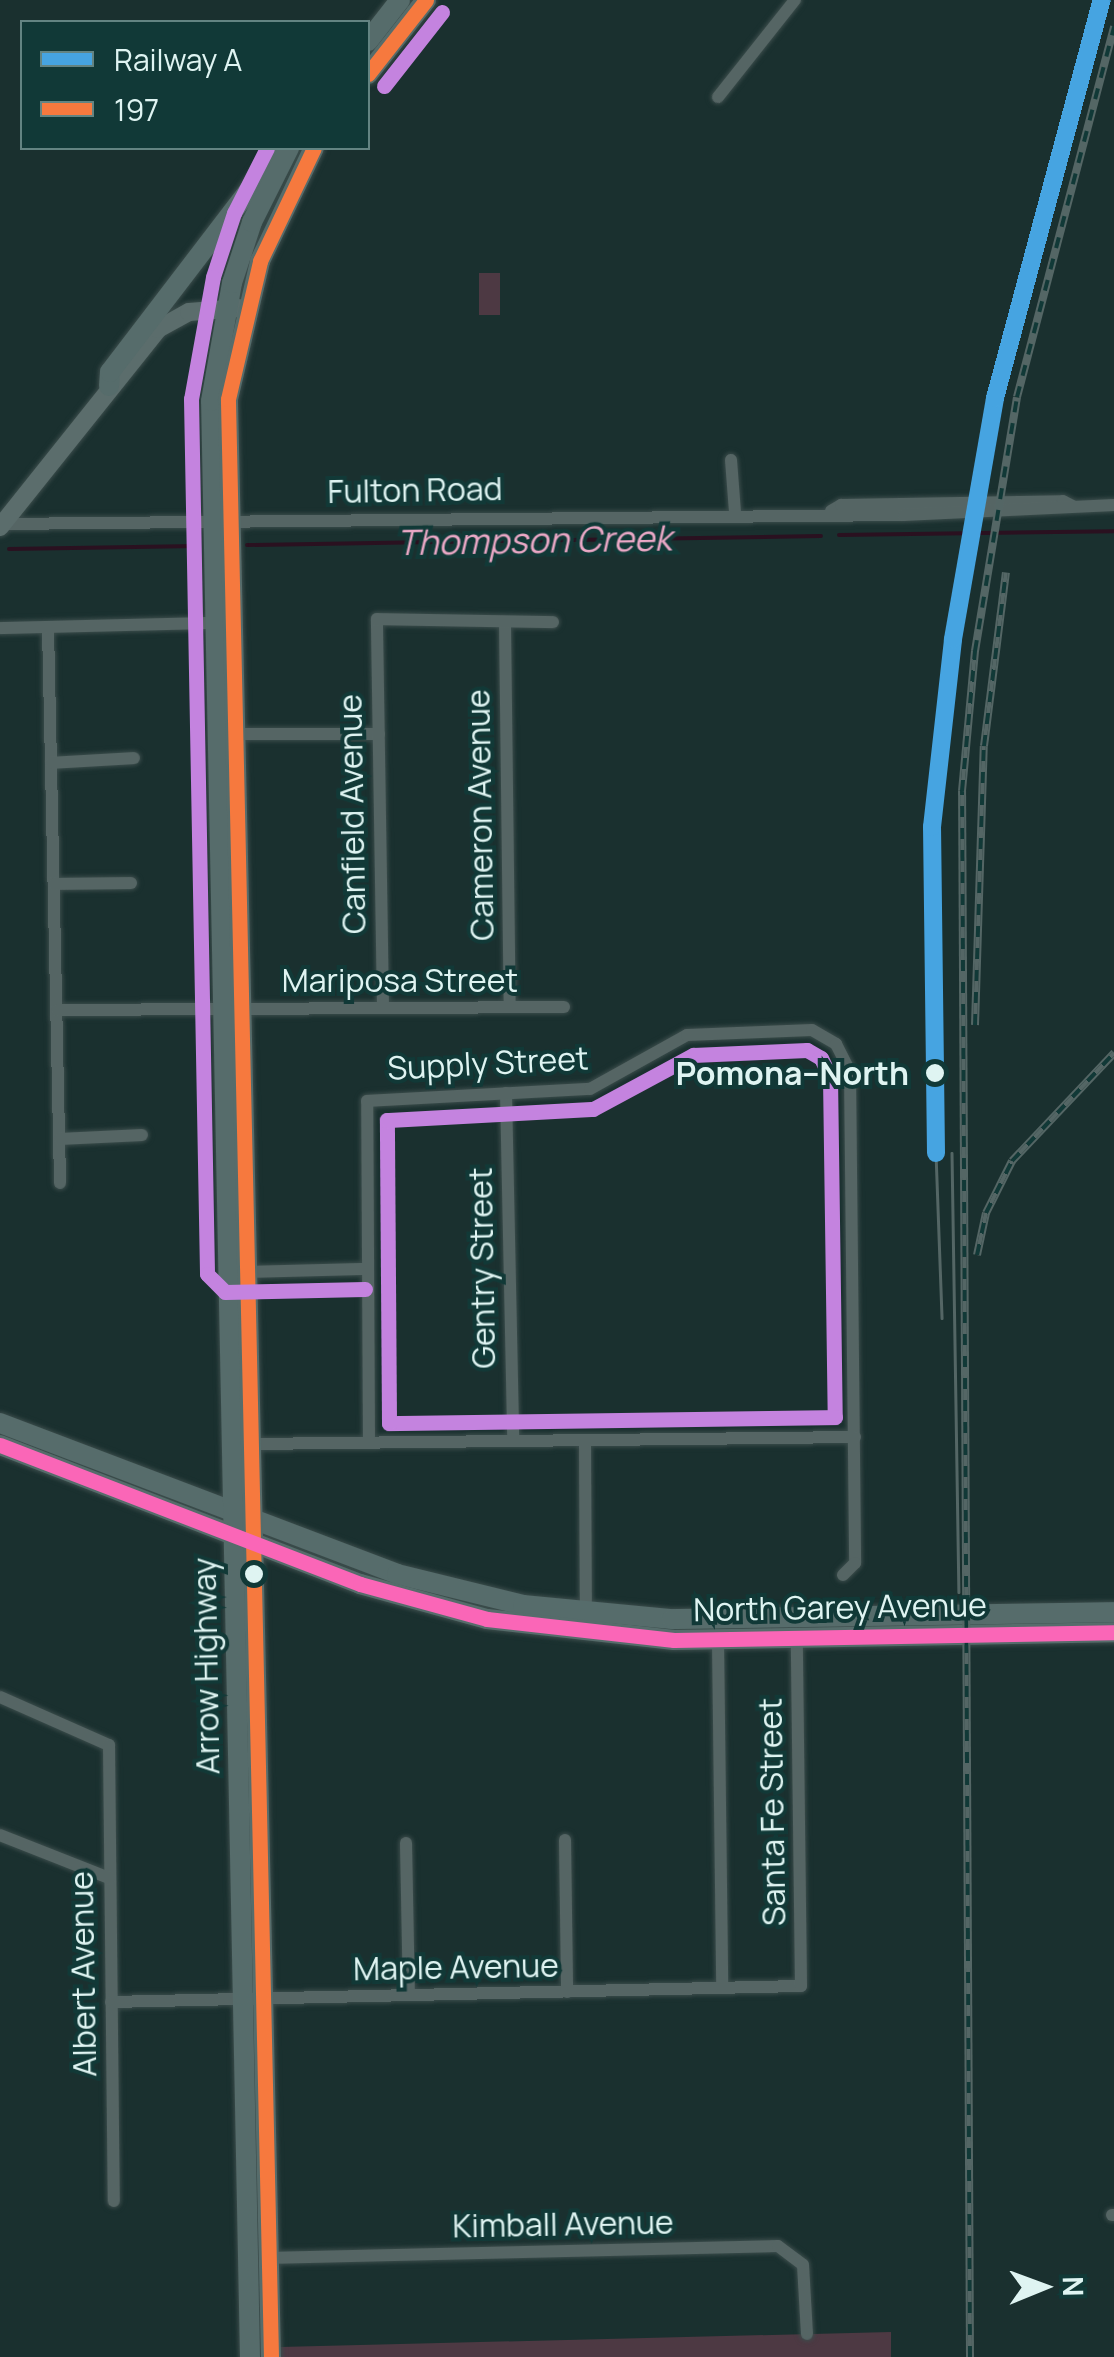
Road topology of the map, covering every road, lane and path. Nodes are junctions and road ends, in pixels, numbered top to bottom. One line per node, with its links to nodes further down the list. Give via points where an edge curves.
1 (400, 0): 4 (main road)
2 (426, 0): 5 (main road)
3 (795, 0): 6 (street)
4 (370, 38)
5 (370, 71)
6 (718, 97)
7 (279, 150): 11 (main road, via 110,372)
8 (288, 150): 10 (main road, Arrow Highway, via 252,222)
9 (313, 150): 10 (main road)
10 (236, 308): 11 (main road, via 189,312 158,329); 15 (main road, Arrow Highway, via 211,401)
11 (109, 386): 16 (main road)
12 (731, 460): 14 (street)
13 (1114, 505): 14 (street, Fulton Road, via 904,515)
14 (735, 512): 15 (street, Fulton Road)
15 (221, 521): 16 (street, Fulton Road); 19 (main road, Arrow Highway); 22 (main road, Arrow Highway)
16 (1, 525)
17 (505, 622): 18 (street); 23 (street, Canfield Avenue, via 377,619); 29 (street, Cameron Avenue)
18 (552, 622)
19 (212, 623): 20 (street); 24 (main road, Arrow Highway)
20 (48, 627): 21 (street); 26 (street)
21 (0, 628)
22 (238, 734): 23 (street); 24 (street); 31 (main road, Arrow Highway)
23 (379, 734): 32 (street, Canfield Avenue)
24 (216, 735): 31 (main road, Arrow Highway)
25 (134, 758): 26 (street)
26 (51, 763): 28 (street)
27 (131, 883): 28 (street)
28 (54, 884): 33 (street)
29 (510, 1007): 30 (street, Mariposa Street); 32 (street, Mariposa Street)
30 (564, 1007)
31 (231, 1008): 32 (street, Mariposa Street); 33 (street, Mariposa Street); 39 (main road, Arrow Highway)
32 (382, 1008)
33 (57, 1010): 36 (street)
34 (506, 1094): 38 (street, Supply Street, via 367,1100); 41 (street, Supply Street, via 601,1086 697,1033 812,1030 836,1044 850,1082); 42 (street, Gentry Street)
35 (142, 1135): 36 (street)
36 (60, 1138): 37 (street)
37 (60, 1183)
38 (364, 1269): 39 (street); 43 (street)
39 (237, 1272): 45 (main road, Arrow Highway); 46 (main road, Arrow Highway)
40 (5, 1435): 46 (main road, North Garey Avenue); 46 (main road, North Garey Avenue, via 91,1458)
41 (855, 1437): 44 (street); 47 (street, via 855,1563)
42 (513, 1440): 43 (street); 44 (street)
43 (369, 1442): 45 (street)
44 (585, 1442): 49 (street)
45 (250, 1444): 46 (main road, Arrow Highway)
46 (242, 1526): 49 (main road, North Garey Avenue, via 450,1590); 51 (main road, North Garey Avenue, via 377,1589); 64 (main road, Arrow Highway)
47 (843, 1575)
48 (1114, 1612): 50 (main road, North Garey Avenue)
49 (586, 1613): 50 (main road, North Garey Avenue); 51 (main road, via 578,1624 543,1618)
50 (756, 1619): 54 (main road, via 749,1627 726,1629)
51 (530, 1626): 54 (main road, North Garey Avenue)
52 (1114, 1632): 53 (main road, North Garey Avenue)
53 (797, 1637): 54 (main road, North Garey Avenue); 60 (street, Santa Fe Street)
54 (718, 1640): 61 (street)
55 (0, 1697): 59 (street, Albert Avenue, via 109,1745)
56 (0, 1835): 59 (street)
57 (565, 1840): 62 (street)
58 (406, 1843): 63 (street)
59 (109, 1878): 65 (street, Albert Avenue)
60 (802, 1986): 61 (street, Maple Avenue)
61 (722, 1988): 62 (street, Maple Avenue)
62 (567, 1992): 63 (street, Maple Avenue)
63 (409, 1996): 64 (street, Maple Avenue)
64 (254, 1998): 65 (street, Maple Avenue); 67 (main road, Arrow Highway)
65 (111, 2002): 66 (street, Albert Avenue)
66 (114, 2201)
67 (258, 2258): 68 (street, Kimball Avenue, via 778,2246 803,2265); 69 (main road, Arrow Highway); 70 (main road, Arrow Highway)
68 (807, 2334)
69 (250, 2357)
70 (271, 2357)

